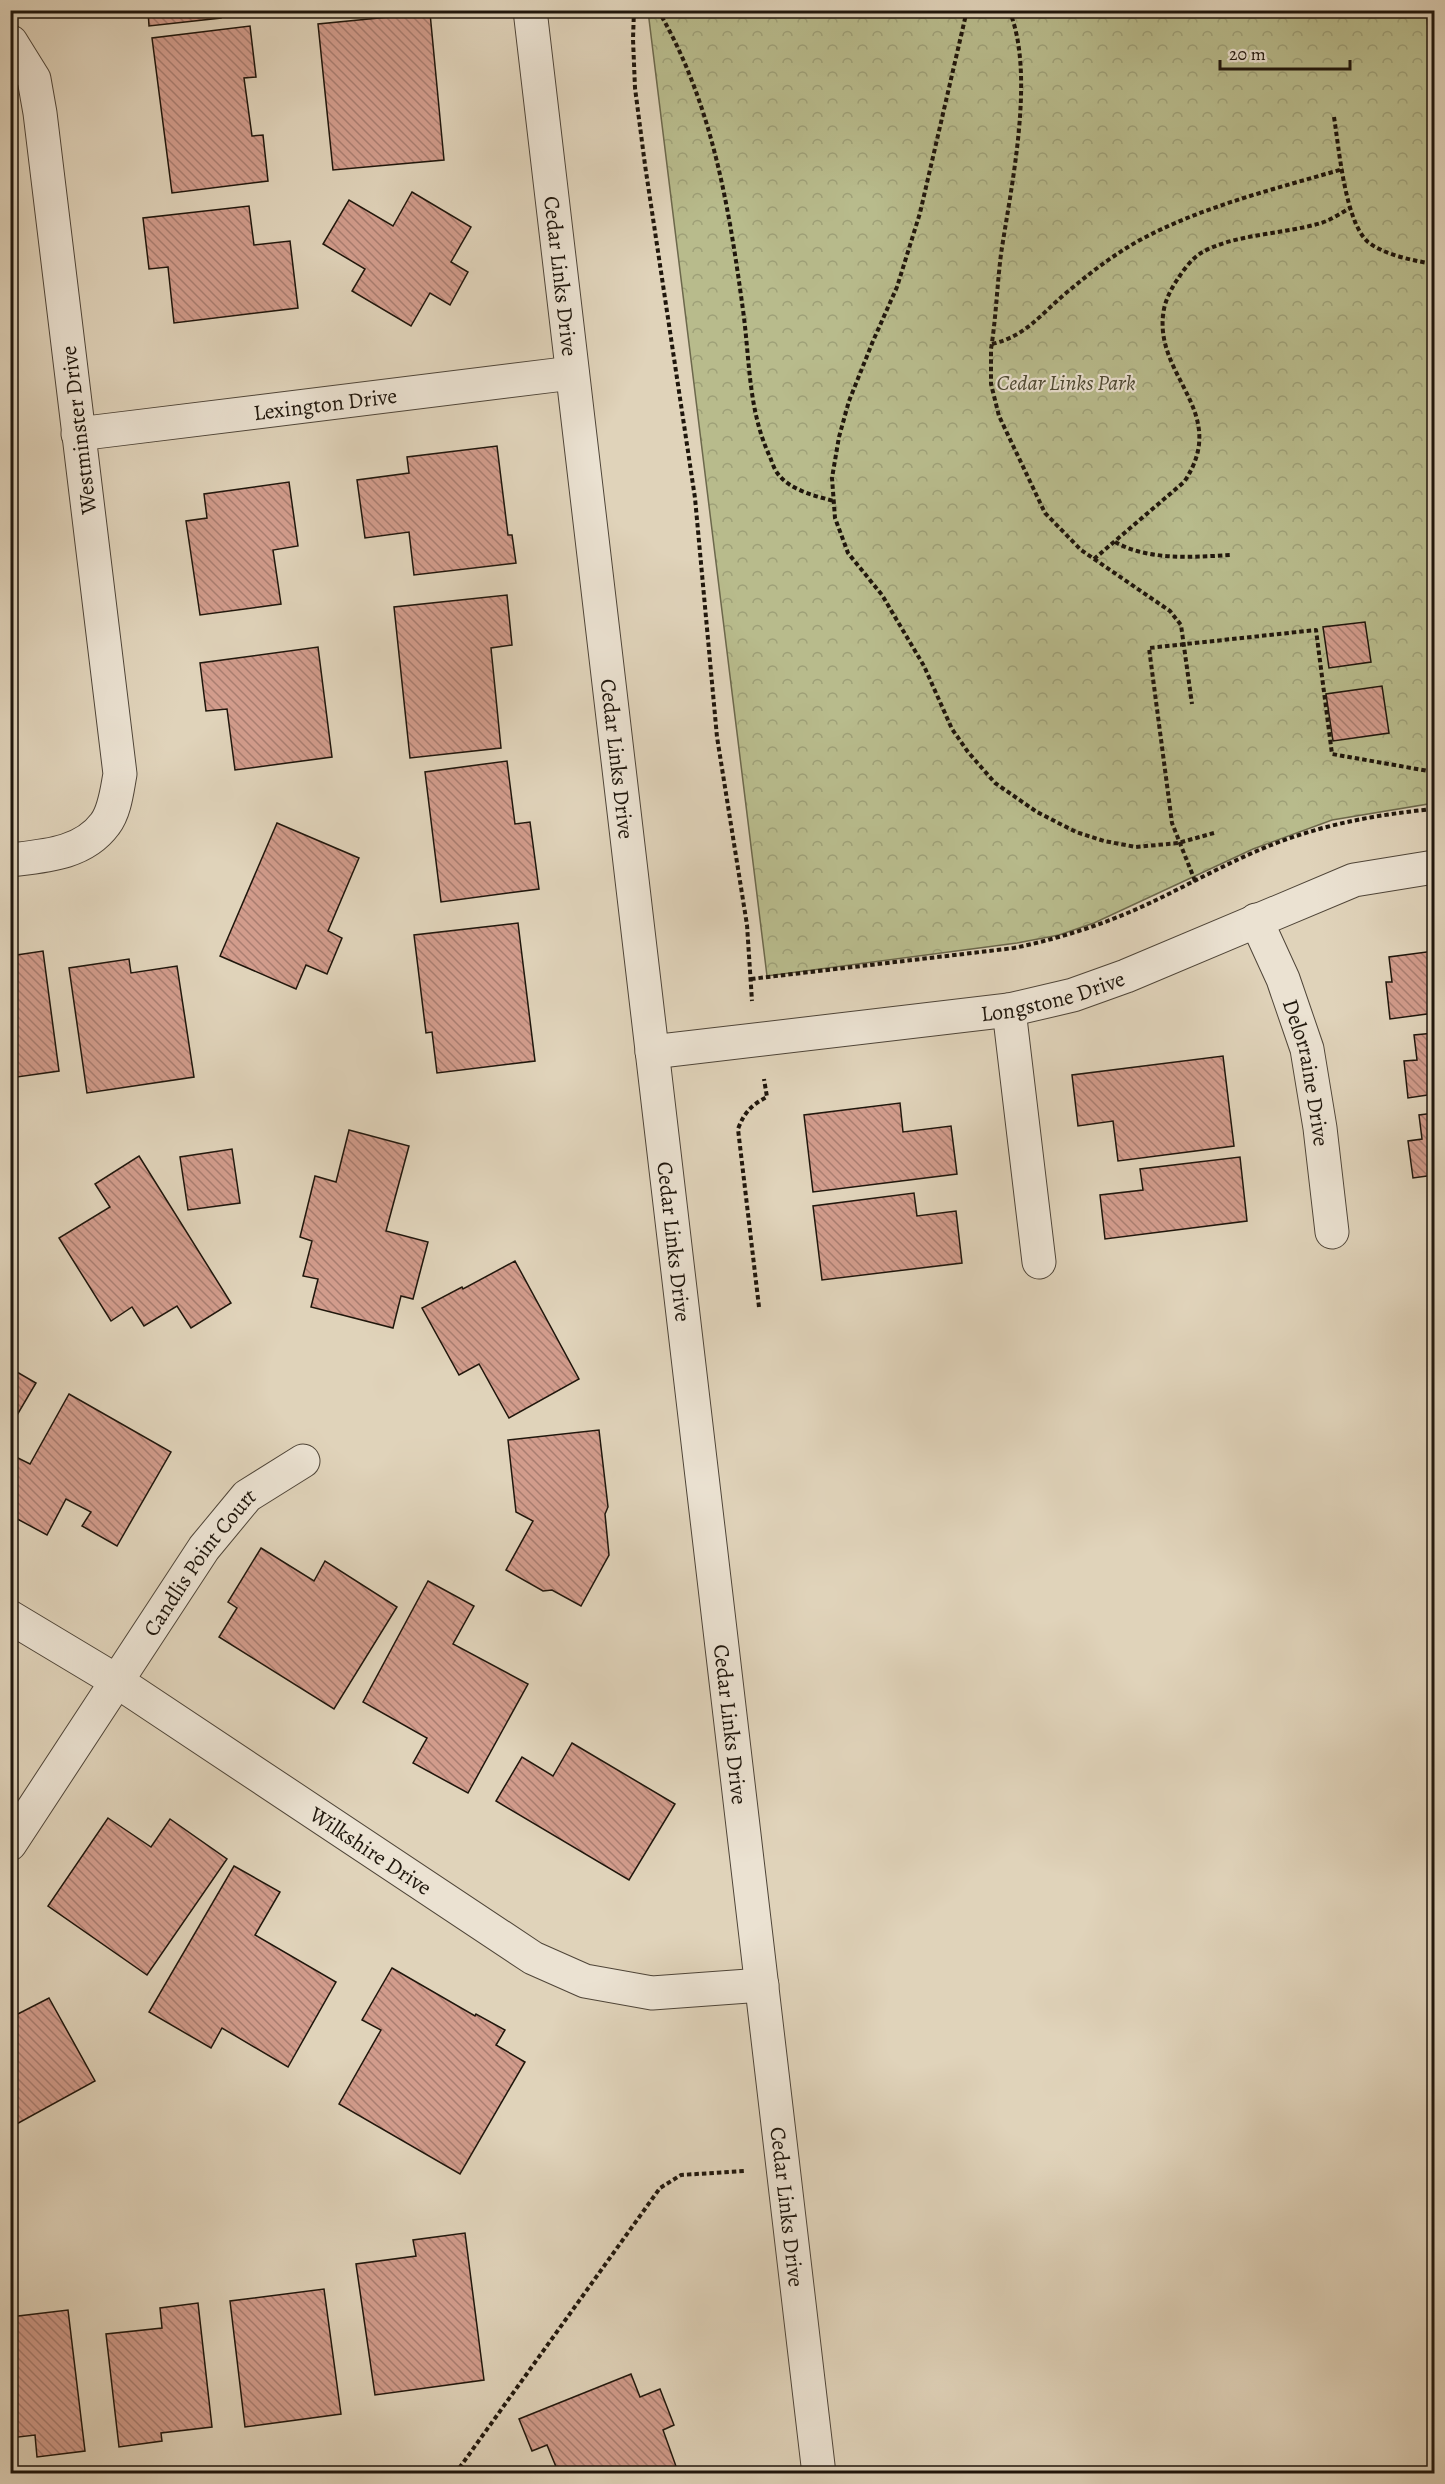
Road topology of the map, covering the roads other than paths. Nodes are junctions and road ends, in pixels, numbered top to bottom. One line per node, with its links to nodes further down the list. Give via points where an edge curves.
1 (530, 10): 3 (street, Cedar Links Drive)
2 (10, 42): 4 (street, Westminster Drive, via 34,79 40,112)
3 (572, 373): 4 (street, Lexington Drive); 9 (street, Cedar Links Drive)
4 (78, 434): 5 (street, Westminster Drive, via 120,774 105,824 81,846)
5 (10, 860)
6 (1434, 867): 7 (street, Longstone Drive, via 1354,880)
7 (1256, 920): 8 (street, Longstone Drive, via 1126,976 1073,995); 10 (street, Delorraine Drive, via 1283,979 1307,1049)
8 (1009, 1010): 9 (street, Longstone Drive); 11 (street)
9 (652, 1052): 16 (street, Cedar Links Drive)
10 (1332, 1232)
11 (1039, 1262)
12 (303, 1461): 14 (street, Candlis Point Court, via 247,1496 204,1548)
13 (10, 1617): 14 (street, Wilkshire Drive)
14 (116, 1680): 15 (street, Candlis Point Court); 16 (street, Wilkshire Drive, via 533,1958 585,1981 652,1993)
15 (10, 1844)
16 (762, 1985): 17 (street, Cedar Links Drive)
17 (819, 2474)

